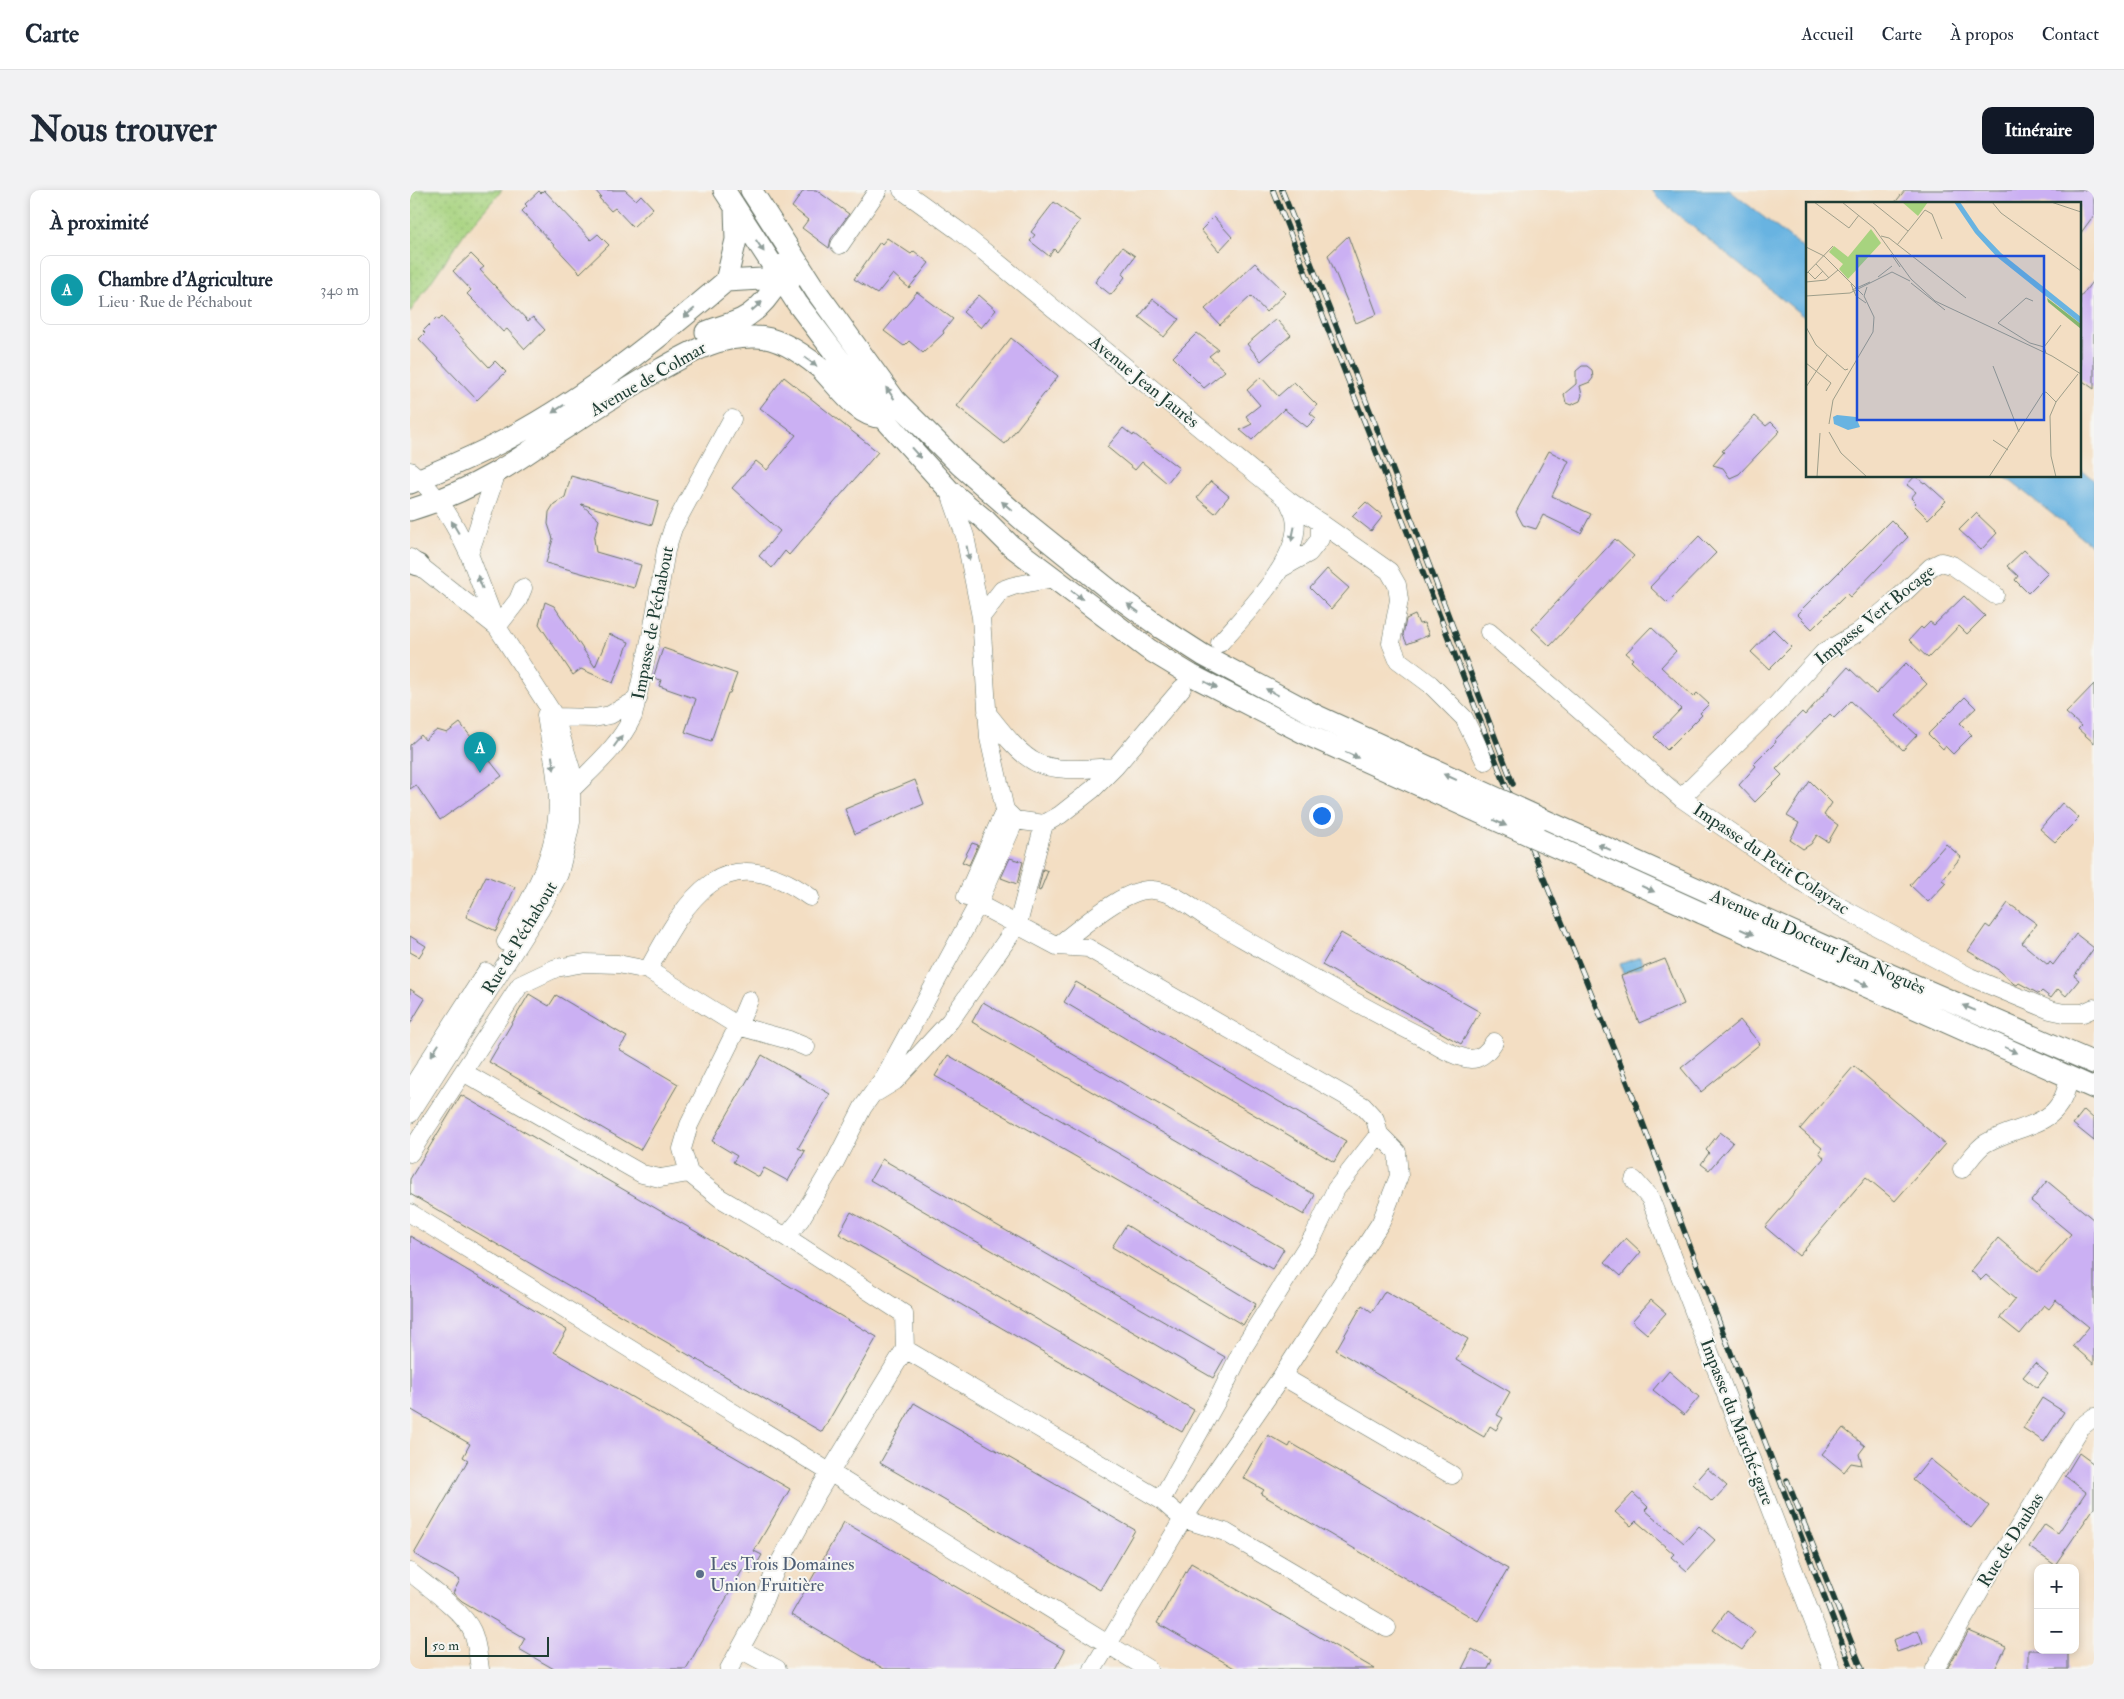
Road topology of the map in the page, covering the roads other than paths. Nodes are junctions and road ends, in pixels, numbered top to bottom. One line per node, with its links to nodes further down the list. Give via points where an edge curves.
1 (724, 190): 5 (main road, Avenue du Docteur Jean Noguès)
2 (751, 190): 6 (main road)
3 (878, 190): 7 (street)
4 (902, 190): 17 (street, Avenue Jean Jaurès, via 959,231)
5 (735, 208): 8 (main road, Avenue du Docteur Jean Noguès, one-way to 8); 9 (main road, via 736,240)
6 (786, 243): 8 (main road); 10 (main road, Avenue du Docteur Jean Noguès)
7 (840, 245)
8 (781, 278): 9 (main road); 10 (main road); 11 (main road, one-way to 8, via 702,334 744,318); 12 (main road, Avenue du Docteur Jean Noguès)
9 (726, 281): 15 (main road, Avenue de Colmar, one-way to 15, via 617,368 542,419 491,448)
10 (816, 291): 46 (main road, Avenue du Docteur Jean Noguès, one-way to 10, bridge, via 1542,819 1315,715 1203,655 1161,628 1025,522 960,465 895,400)
11 (628, 387): 12 (main road, Avenue de Colmar, one-way to 12, via 704,345 727,338 764,337 791,349 819,368 856,406 874,417); 14 (main road, Avenue de Colmar)
12 (883, 417): 16 (main road, Avenue du Docteur Jean Noguès, one-way to 16)
13 (732, 419): 33 (street, Impasse de Péchabout, via 673,528)
14 (497, 472): 18 (main road, Avenue de Colmar); 21 (street)
15 (413, 478): 18 (street, Rue de Péchabout)
16 (949, 490): 24 (main road, Avenue du Docteur Jean Noguès, via 1010,545); 27 (street, one-way to 27, via 965,536)
17 (1288, 500): 20 (street, Avenue Jean Jaurès); 23 (street, one-way to 23, via 1295,527)
18 (438, 501): 19 (main road, Avenue de Colmar); 21 (street, Rue de Péchabout, one-way to 18)
19 (410, 510)
20 (1320, 522): 23 (street, via 1320,539 1308,553); 36 (street, Avenue Jean Jaurès, via 1389,571 1397,585 1399,600 1391,642 1398,660 1430,684 1464,718)
21 (469, 554): 28 (street, Rue de Péchabout, one-way to 21)
22 (413, 562): 28 (street)
23 (1282, 568): 30 (street)
24 (1053, 578): 27 (street, via 1002,590); 46 (main road, Avenue du Docteur Jean Noguès, one-way to 46, bridge, via 1148,649 1191,675 1308,735 1702,912)
25 (523, 588): 28 (street)
26 (1995, 596): 39 (street, Impasse Vert Bocage, via 1952,565 1941,562 1931,568 1857,633 1823,653 1776,705)
27 (980, 617): 34 (street)
28 (497, 627): 32 (street, Rue de Péchabout)
29 (1488, 632): 39 (street, Impasse du Petit Colayrac)
30 (1220, 642)
31 (1182, 688): 37 (street)
32 (543, 698): 35 (street, Rue de Péchabout); 57 (street, one-way to 57, via 558,804 553,842 541,878 497,957)
33 (638, 699): 35 (street, via 610,714 594,718); 38 (street, Impasse de Péchabout, one-way to 33, via 615,745 628,727)
34 (987, 713): 37 (street, via 1008,739 1036,762 1058,768); 40 (street, via 989,738)
35 (555, 717): 38 (street, Rue de Péchabout, via 571,769)
36 (1485, 761)
37 (1115, 766): 41 (street, via 1060,816)
38 (572, 788): 59 (street, Rue de Péchabout, via 571,822 558,874 540,910)
39 (1681, 798): 49 (street, Impasse du Petit Colayrac, via 1831,902 1970,977 2050,1010 2083,1013)
40 (1010, 815): 41 (street); 43 (street)
41 (1044, 824): 44 (street)
42 (810, 897): 47 (street, via 778,878 759,873 726,875 712,881 669,930)
43 (972, 900): 44 (street); 58 (street)
44 (1018, 924): 45 (street); 58 (street, via 950,1021 895,1081)
45 (1057, 946): 51 (street, via 1122,898 1153,889 1171,894 1214,922 1454,1054 1471,1059 1482,1055); 60 (street, via 1088,948 1363,1106 1375,1119)
46 (1821, 955): 53 (main road, Avenue du Docteur Jean Noguès, one-way to 46); 55 (main road, Avenue du Docteur Jean Noguès, one-way to 55)
47 (648, 970): 50 (street); 54 (street, via 618,964 585,963 556,968 520,985)
48 (749, 1000): 50 (street)
49 (2094, 1008)
50 (738, 1026): 52 (street); 63 (street, via 689,1125 682,1149)
51 (1494, 1042)
52 (806, 1047)
53 (2094, 1063)
54 (463, 1072): 61 (street); 63 (street, via 642,1174 660,1178)
55 (2069, 1077): 56 (main road, Avenue du Docteur Jean Noguès); 62 (street, via 2059,1108 2047,1118 1985,1144)
56 (2094, 1088)
57 (410, 1090)
58 (871, 1096): 66 (street, via 820,1187)
59 (410, 1114)
60 (1378, 1134): 68 (street, via 1397,1152 1399,1176 1381,1222); 72 (street, via 1336,1189 1314,1234 1243,1348)
61 (410, 1154)
62 (1962, 1169)
63 (690, 1173): 66 (street, via 720,1198)
64 (1634, 1180): 83 (street, Impasse du Marché-gare, via 1650,1198)
65 (410, 1213): 70 (street)
66 (786, 1237): 67 (street, via 904,1314)
67 (905, 1350): 70 (street); 72 (street)
68 (1282, 1376): 71 (street); 73 (street)
69 (2094, 1417): 84 (street, Rue de Daubas, via 2081,1427 1984,1583)
70 (830, 1473): 76 (street); 77 (street, via 775,1571 756,1620)
71 (1452, 1475)
72 (1161, 1500): 73 (street)
73 (1183, 1519): 75 (street, via 1225,1532); 76 (street)
74 (410, 1572): 78 (street, via 464,1618 475,1638)
75 (1387, 1628)
76 (1108, 1645): 81 (street); 82 (street)
77 (740, 1649): 79 (street); 80 (street)
78 (480, 1669)
79 (729, 1669)
80 (777, 1669)
81 (1093, 1669)
82 (1148, 1669)
83 (1832, 1669)
84 (1936, 1669)

